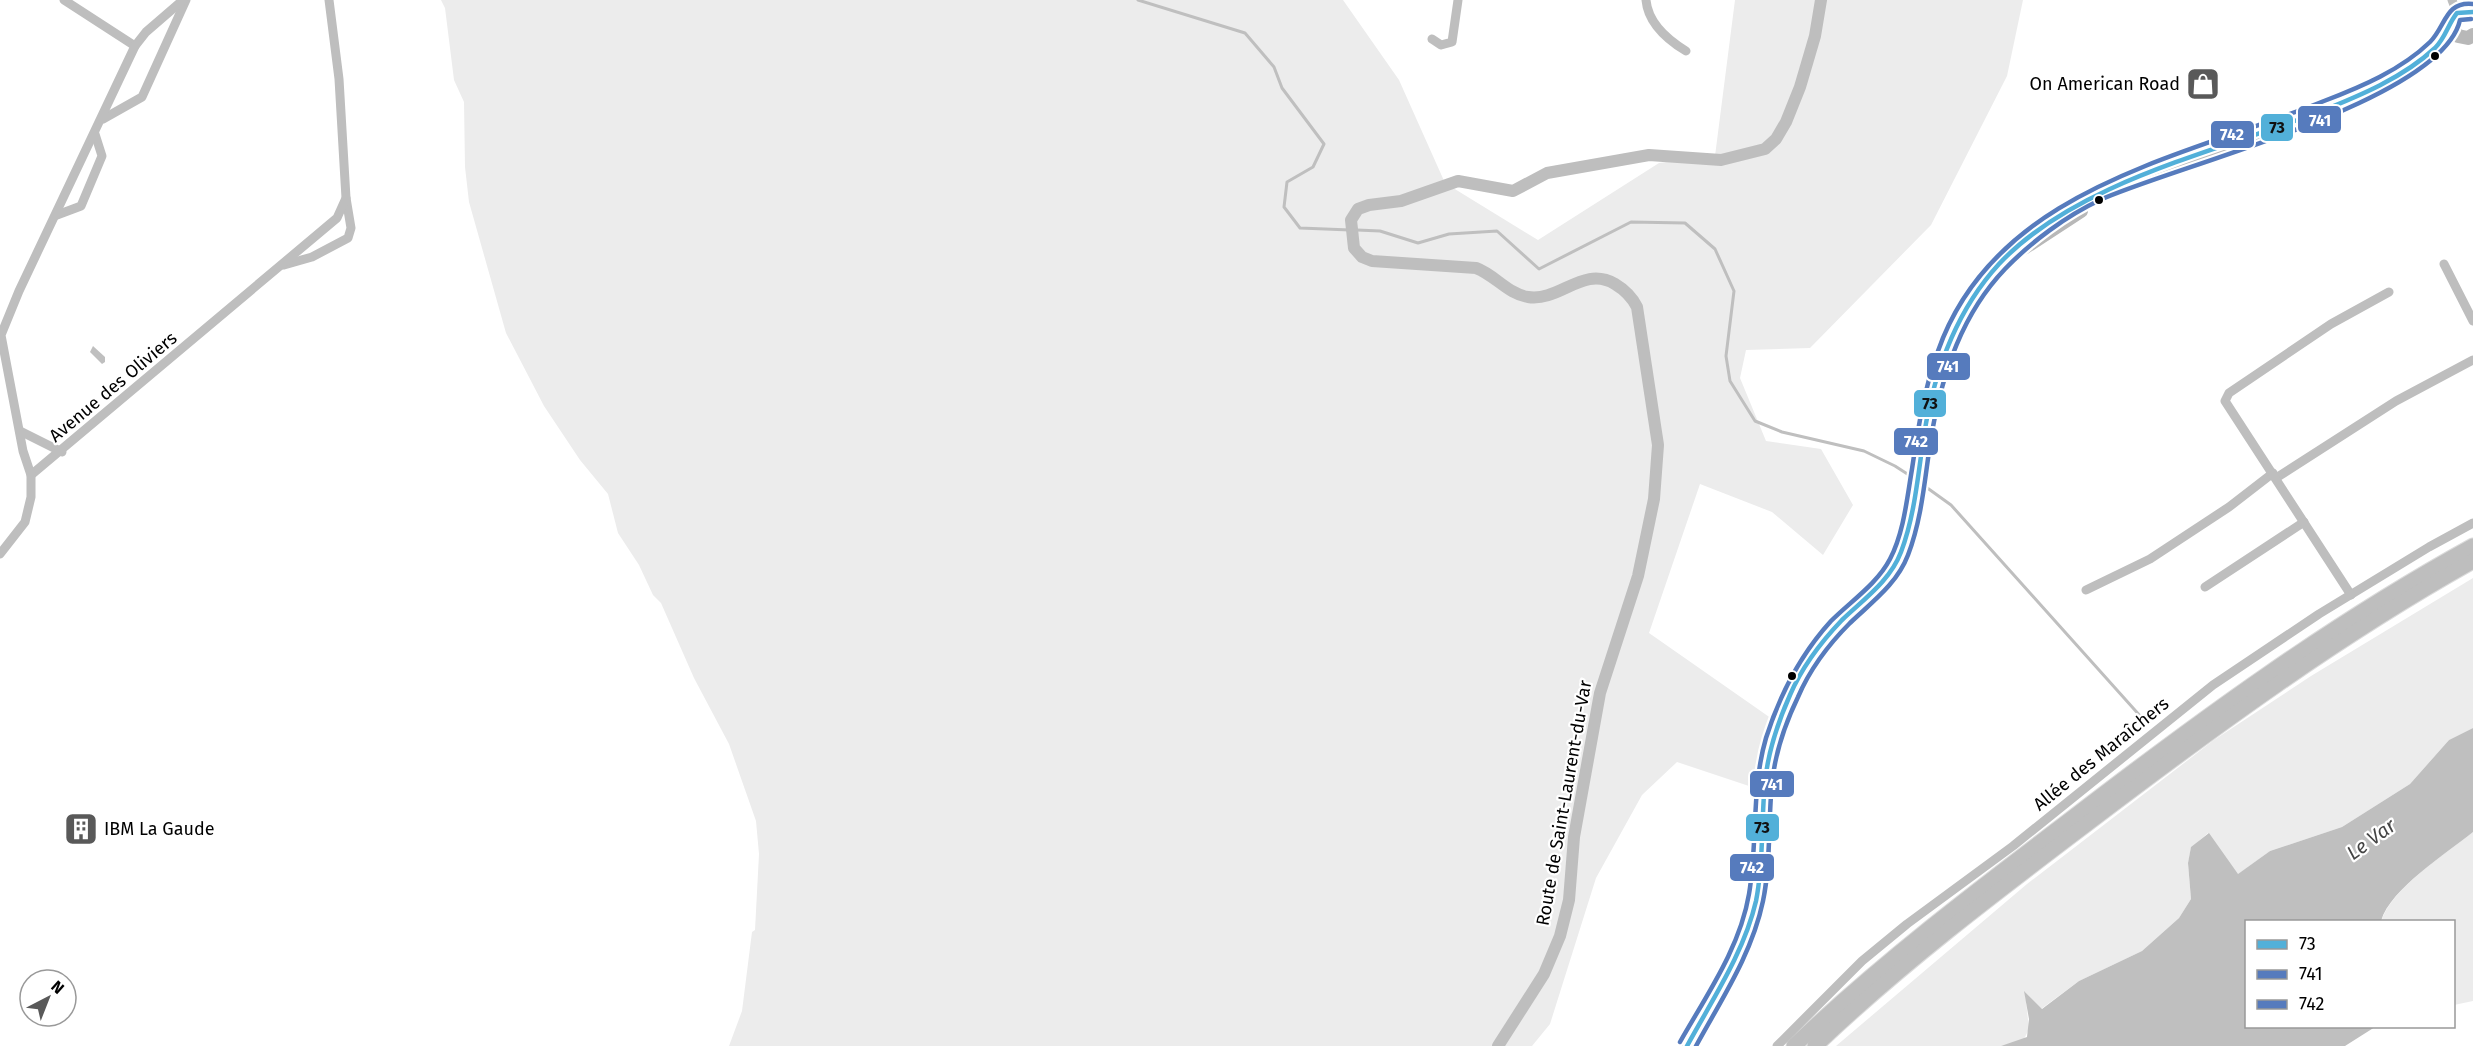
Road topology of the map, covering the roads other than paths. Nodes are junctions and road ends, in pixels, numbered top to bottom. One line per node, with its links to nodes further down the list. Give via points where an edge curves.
1 (64, 0): 12 (street)
2 (185, 0): 12 (street); 14 (street, via 142,98)
3 (329, 0): 16 (street, Avenue des Oliviers, via 339,79)
4 (1458, 0): 11 (street, via 1452,42 1442,45)
5 (1646, 0): 13 (street, via 1655,24)
6 (1821, 0): 35 (street, Route de Saint-Laurent-du-Var, via 1800,87 1781,131 1765,149 1721,160 1649,154 1547,173 1512,191 1474,182 1449,183 1401,201 1363,207 1351,220 1354,248 1362,257 1381,262 1476,268 1527,297 1553,294 1589,278 1606,279 1624,290 1637,307 1658,445 1653,508 1638,576 1600,693 1562,928 1544,974)
7 (2440, 0): 8 (street)
8 (2453, 5): 9 (main road); 10 (main road, via 2451,21)
9 (2473, 12)
10 (2462, 34): 36 (main road, via 2390,78 2331,106 2121,186 1997,265 1983,281 1963,312 1934,383 1916,488 1894,566 1822,643 1791,693 1765,780 1760,866 1749,922)
11 (1432, 39)
12 (135, 46): 14 (street)
13 (1686, 51)
14 (103, 119): 15 (street)
15 (95, 134): 17 (street); 17 (street, via 102,156 81,206)
16 (346, 198): 19 (street, Avenue des Oliviers, via 336,218); 19 (street, Avenue des Oliviers, via 351,228 348,238 312,257)
17 (57, 215): 23 (street, via 2,335)
18 (2444, 264): 21 (street)
19 (282, 266): 24 (street, Avenue des Oliviers)
20 (2389, 292): 26 (street, via 2331,324 2229,393 2225,400)
21 (2473, 321)
22 (2473, 360): 26 (street, via 2396,401)
23 (20, 431): 24 (street); 25 (street)
24 (62, 452): 25 (street, Avenue des Oliviers)
25 (32, 475): 30 (street, via 25,522)
26 (2275, 476): 27 (street); 33 (street, via 2150,559)
27 (2304, 522): 32 (street); 34 (street)
28 (2473, 523): 34 (street, Allée des Maraîchers)
29 (2473, 546): 38 (highway, via 2290,658 2195,724 1927,930)
30 (0, 554)
31 (2473, 561): 39 (highway, via 2296,669 2204,734 1935,940)
32 (2205, 587)
33 (2086, 590)
34 (2351, 595): 37 (street, Allée des Maraîchers, via 2213,685 2013,846 1906,924 1862,961)
35 (1498, 1046)
36 (1688, 1046)
37 (1777, 1046)
38 (1794, 1046)
39 (1815, 1046)

